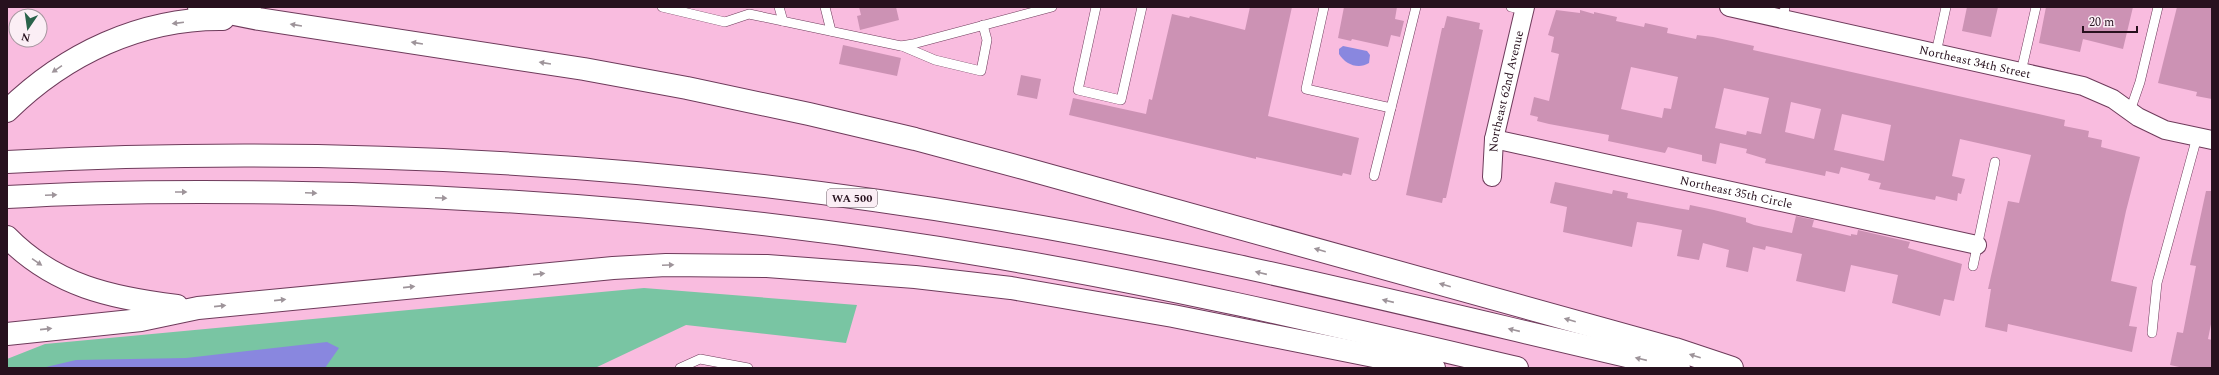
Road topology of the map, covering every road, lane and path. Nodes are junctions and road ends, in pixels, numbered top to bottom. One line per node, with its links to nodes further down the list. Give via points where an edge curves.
1 (199, 7): 17 (highway)
2 (662, 7): 18 (lane, via 725,22 749,14)
3 (780, 7): 18 (lane)
4 (825, 7): 20 (lane)
5 (1052, 7): 15 (lane)
6 (1096, 7): 7 (lane, via 1078,90 1121,100)
7 (1142, 7)
8 (1324, 7): 24 (lane, via 1306,89)
9 (1416, 7): 24 (lane)
10 (1729, 7): 16 (street, Northeast 34th Street)
11 (1946, 7): 22 (lane)
12 (2036, 7): 23 (lane)
13 (2158, 7): 26 (lane, via 2140,82)
14 (1520, 8): 27 (street, Northeast 62nd Avenue)
15 (1024, 11): 19 (lane)
16 (1784, 13): 22 (street, Northeast 34th Street)
17 (258, 19): 25 (highway, one-way to 25, via 215,19 131,33 100,45 70,61 47,76); 45 (highway, one-way to 17, via 1667,347 915,139 694,89 591,70)
18 (783, 21): 20 (lane)
19 (983, 25): 21 (lane); 21 (lane, via 987,40 982,71 935,60)
20 (831, 31): 21 (lane)
21 (901, 46)
22 (1936, 53): 23 (street, Northeast 34th Street)
23 (2021, 72): 26 (street, Northeast 34th Street, via 2083,86 2113,99)
24 (1391, 108): 31 (lane)
25 (7, 111)
26 (2130, 111): 28 (street, Northeast 34th Street, via 2166,130)
27 (1494, 139): 32 (street, Northeast 62nd Avenue); 35 (street, Northeast 35th Circle)
28 (2204, 139): 38 (lane, via 2157,283)
29 (9, 162): 44 (highway, WA 500, one-way to 29, via 1143,247 992,218 790,189 674,175 368,156 208,155)
30 (1996, 162): 35 (lane)
31 (1374, 176)
32 (1492, 177)
33 (10, 197): 43 (highway, one-way to 43, via 166,192 402,196 543,203 788,226 1082,273 1364,332)
34 (7, 237): 37 (highway, one-way to 37, via 20,251 48,270 97,292 131,301)
35 (1978, 245): 36 (lane)
36 (1973, 266)
37 (198, 308): 39 (highway, one-way to 37, via 141,320); 42 (highway, one-way to 42, via 605,268 666,265 767,266 915,277 1011,288 1173,316)
38 (2152, 333)
39 (7, 334)
40 (680, 368): 41 (lane, via 700,359)
41 (748, 368)
42 (1434, 368)
43 (1517, 368)
44 (1679, 368)
45 (1732, 368)

